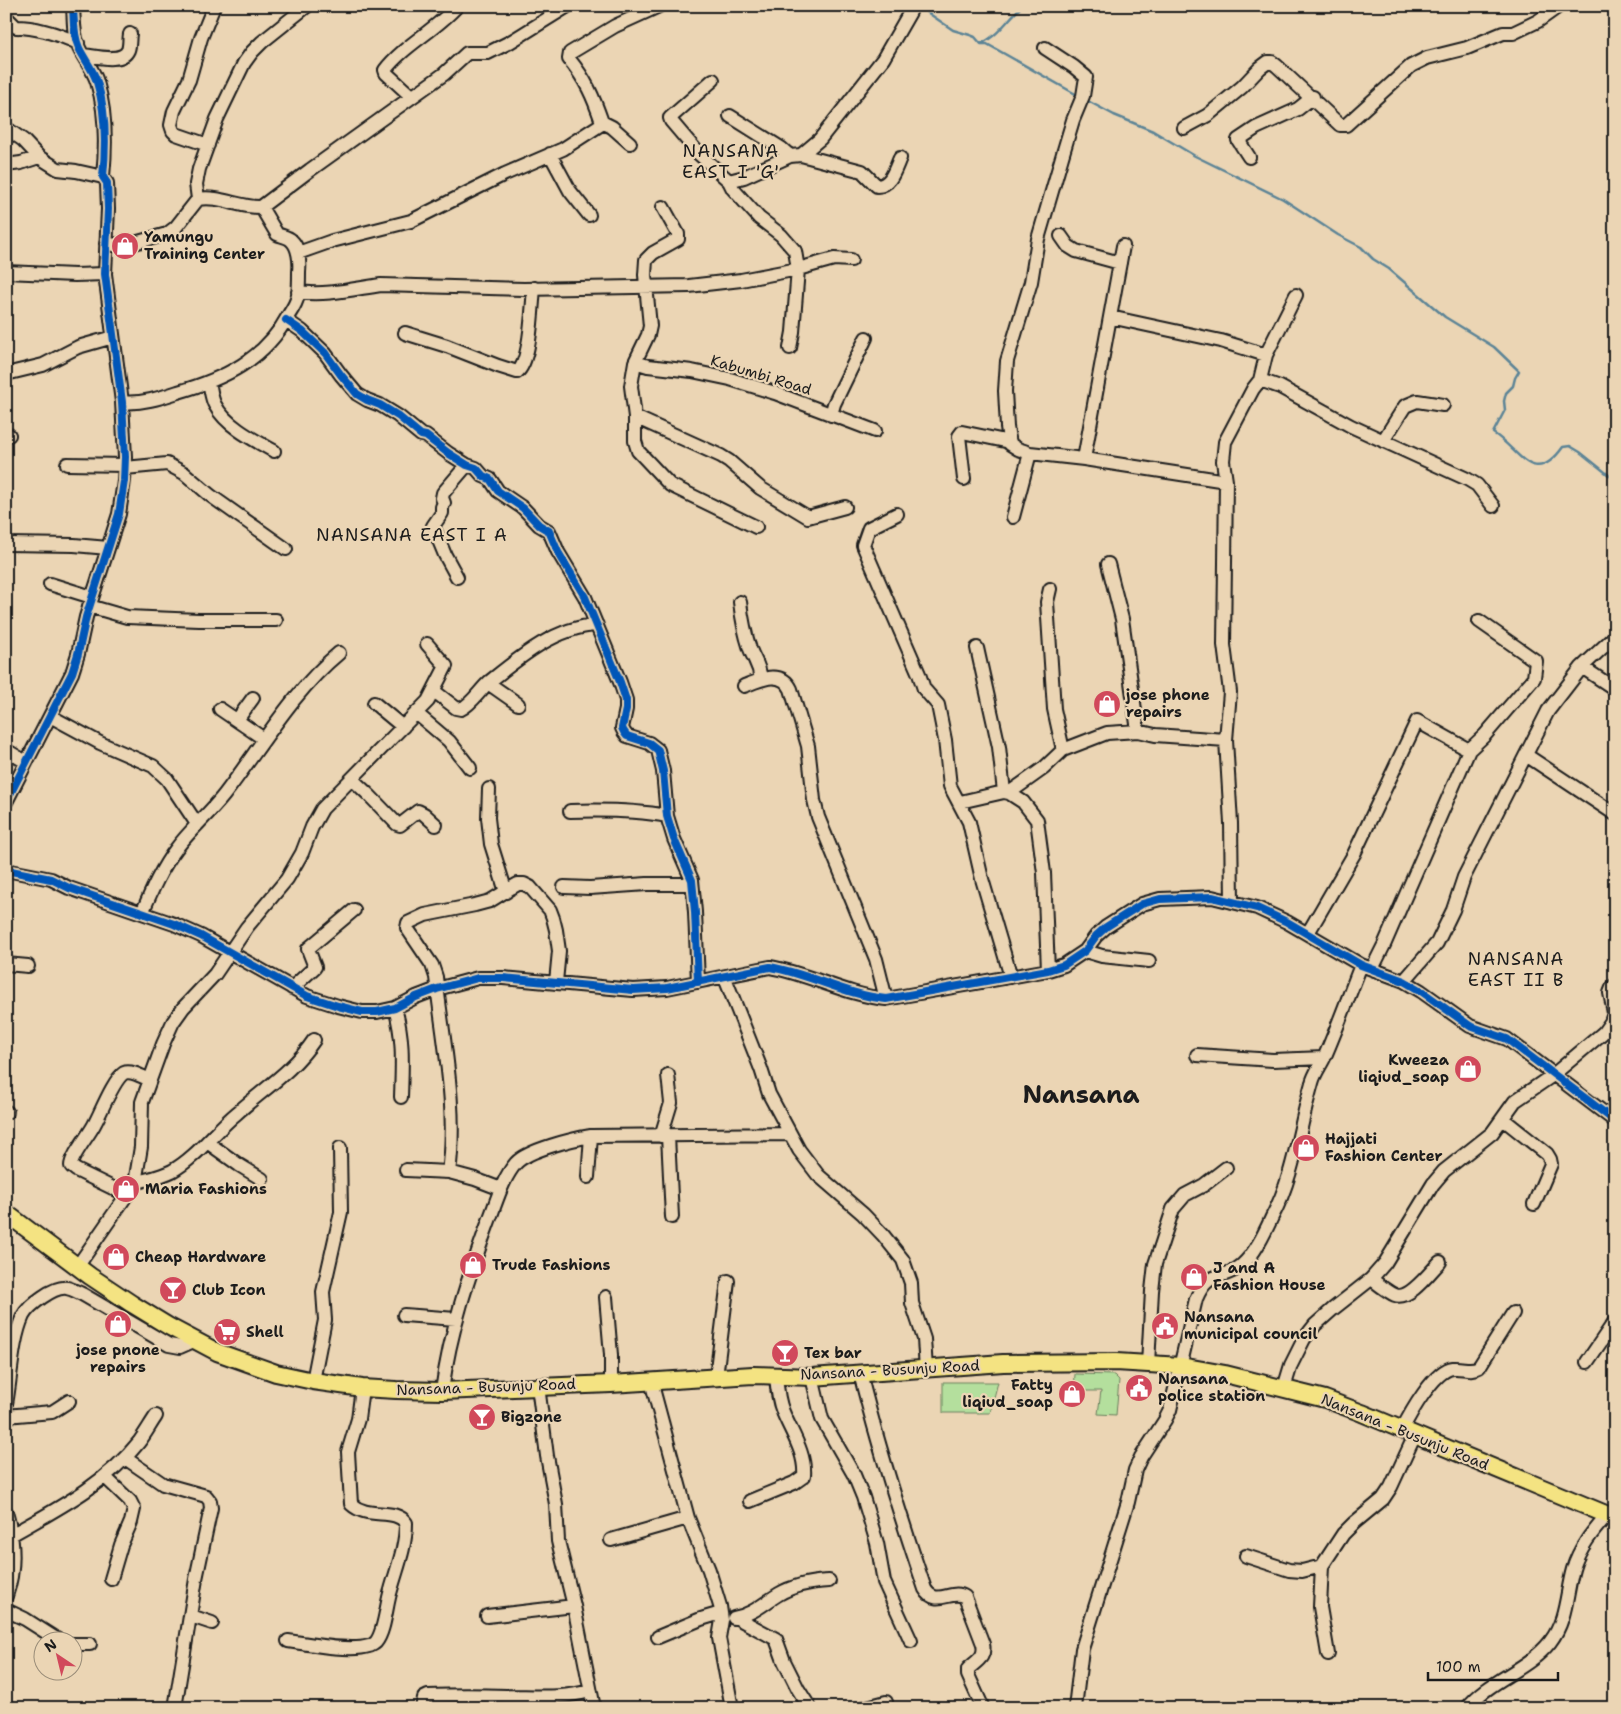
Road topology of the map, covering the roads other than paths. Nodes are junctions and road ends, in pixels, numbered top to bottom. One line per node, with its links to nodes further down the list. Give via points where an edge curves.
1 (73, 6): 11 (street, via 74,34)
2 (214, 6): 22 (street, via 189,80 174,111 172,125 176,134)
3 (307, 6): 22 (street, via 262,42 248,58)
4 (458, 6): 15 (street, via 385,70)
5 (568, 6): 15 (street, via 488,53 466,53 444,74)
6 (659, 6): 18 (street, via 615,26 570,53 569,59 584,78)
7 (1559, 6): 16 (street, via 1513,33 1503,33 1411,66 1346,125 1340,125)
8 (910, 12): 24 (street, via 883,59 820,139)
9 (6, 16): 11 (street, via 16,27 30,27)
10 (130, 34): 13 (street, via 124,55 107,58)
11 (78, 43): 13 (street)
12 (1045, 48): 65 (street, via 1086,77 1007,361 1005,392)
13 (83, 55): 29 (street, via 100,95 106,152)
14 (713, 80): 30 (street, via 670,118 698,154)
15 (412, 96): 32 (street)
16 (1312, 97): 20 (street, via 1268,62 1208,115); 26 (street, via 1298,109 1238,140)
17 (730, 116): 24 (street)
18 (602, 122): 21 (street); 23 (street, via 563,149)
19 (6, 128): 25 (street)
20 (1184, 128)
21 (630, 143)
22 (208, 145): 31 (street, via 197,176)
23 (550, 154): 34 (street, via 570,191); 38 (street, via 412,221)
24 (796, 155): 27 (street, via 862,171 877,186 888,182); 30 (street)
25 (39, 157): 28 (street); 29 (street, via 58,169)
26 (1249, 157)
27 (900, 158)
28 (6, 165)
29 (103, 178): 36 (street, via 107,183 108,200)
30 (729, 181): 41 (street, via 758,218 781,235 795,251)
31 (198, 199): 32 (street); 36 (street, via 167,234 122,246)
32 (262, 207): 38 (street, via 277,234 290,238)
33 (663, 207): 44 (street, via 678,239 646,260)
34 (589, 214)
35 (1060, 236): 40 (street, via 1076,251)
36 (106, 244): 43 (street)
37 (1122, 246): 40 (street)
38 (298, 253): 46 (street)
39 (851, 260): 41 (street, via 834,259)
40 (1120, 263): 48 (street)
41 (798, 269): 44 (street, via 742,280); 53 (street)
42 (6, 272): 43 (street)
43 (105, 274): 51 (street)
44 (647, 287): 45 (street); 55 (street, via 650,326)
45 (534, 288): 46 (street, via 381,285 337,292); 50 (street, via 531,334 522,366 516,372)
46 (298, 292): 49 (street)
47 (1296, 295): 54 (street)
48 (1110, 317): 54 (street, via 1221,341); 68 (street)
49 (286, 320): 58 (street, via 259,354); 70 (street, via 326,353 357,394 398,416)
50 (406, 333)
51 (113, 337): 56 (street, via 78,347 43,364); 59 (street)
52 (866, 338): 61 (street)
53 (790, 348)
54 (1266, 355): 57 (street)
55 (635, 362): 61 (street, Kabumbi Road, via 730,379); 62 (street, via 631,386)
56 (6, 374)
57 (1260, 380): 64 (street, via 1280,387); 73 (street, via 1225,442)
58 (209, 382): 59 (street, via 156,399); 66 (street, via 213,401 221,414)
59 (122, 402): 71 (street)
60 (1443, 406): 64 (street, via 1417,401 1405,406)
61 (831, 415): 63 (street, Kabumbi Road)
62 (635, 416): 75 (street, via 721,456 760,488 808,517); 78 (street, via 638,451 670,485)
63 (875, 430)
64 (1383, 441): 74 (street, via 1467,479 1477,485)
65 (1010, 442): 67 (street, via 1013,447); 72 (street, via 962,432 959,436)
66 (274, 451)
67 (1030, 453): 68 (street); 77 (street)
68 (1084, 459): 73 (street)
69 (67, 464): 71 (street)
70 (467, 465): 83 (street, via 444,494 442,513 433,526); 90 (street, via 490,479 498,491 549,531)
71 (125, 466): 80 (street, via 122,502); 81 (street, via 167,464 184,473)
72 (964, 479)
73 (1226, 481): 111 (street, via 1224,645 1230,692)
74 (1493, 506)
75 (845, 507)
76 (897, 514): 122 (street, via 869,528 863,545 924,689 938,705 950,786)
77 (1013, 517)
78 (756, 527)
79 (6, 544): 80 (street)
80 (108, 548): 86 (street)
81 (286, 549)
82 (1108, 564): 109 (street, via 1122,619)
83 (458, 577)
84 (50, 584): 86 (street)
85 (1050, 589): 113 (street, via 1047,602 1051,684)
86 (90, 602): 88 (street, via 127,617); 106 (street, via 72,673)
87 (740, 602): 96 (street, via 746,638 760,666)
88 (276, 620)
89 (1479, 621): 114 (street, via 1536,662 1534,678)
90 (597, 625): 97 (street, via 575,628 541,643); 125 (street, via 624,693 626,709 622,728 627,736 650,743 658,750)
91 (1615, 636): 95 (street)
92 (427, 644): 100 (street, via 446,666)
93 (976, 648): 120 (street)
94 (340, 653): 110 (street, via 311,681)
95 (1582, 667): 99 (street); 115 (street, via 1548,711)
96 (762, 679): 98 (street); 151 (street, via 781,678 791,689 808,746 818,818 876,959)
97 (488, 684): 100 (street, via 461,709); 103 (street)
98 (744, 686)
99 (1615, 689)
100 (434, 691): 105 (street)
101 (253, 698): 107 (street)
102 (374, 703): 108 (street)
103 (518, 704)
104 (220, 709): 107 (street)
105 (416, 713): 108 (street); 117 (street, via 448,741)
106 (50, 716): 116 (street); 126 (street, via 153,766 167,780)
107 (237, 720): 110 (street)
108 (403, 727): 118 (street)
109 (1138, 732): 111 (street); 113 (street, via 1107,733)
110 (264, 739): 126 (street, via 221,799)
111 (1226, 740): 132 (street)
112 (6, 750): 116 (street)
113 (1063, 750): 120 (street, via 1044,768)
114 (1469, 750): 135 (street, via 1417,721 1354,854); 141 (street, via 1384,945)
115 (1526, 755): 124 (street); 145 (street, via 1464,877 1437,943)
116 (26, 762): 121 (street)
117 (470, 768)
118 (352, 779): 127 (street, via 397,824 418,811); 137 (street, via 322,809 296,866)
119 (489, 789): 131 (street, via 491,844)
120 (1006, 792): 122 (street); 142 (street, via 1023,802 1038,820)
121 (6, 802)
122 (960, 802): 143 (street, via 969,822)
123 (570, 811): 125 (street, via 642,811)
124 (1615, 814)
125 (667, 816): 129 (street)
126 (197, 824): 134 (street, via 164,866)
127 (436, 825)
128 (6, 870): 134 (street, via 51,879)
129 (692, 884): 130 (street); 147 (street)
130 (564, 887)
131 (506, 892): 146 (street, via 524,884 550,910 558,950); 150 (street, via 475,906 425,915 408,923 407,928 432,965)
132 (1232, 902): 135 (street, via 1257,908); 136 (street, via 1212,897 1178,897 1142,904 1106,927)
133 (354, 910): 149 (street, via 310,947 308,950 315,967)
134 (142, 913): 137 (street, via 186,929)
135 (1308, 934): 141 (street)
136 (1085, 951): 138 (street); 142 (street, via 1064,965)
137 (230, 953): 149 (street); 158 (street, via 173,1022)
138 (1149, 961)
139 (6, 964): 140 (street)
140 (28, 966)
141 (1367, 967): 145 (street); 155 (street)
142 (1048, 970): 143 (street)
143 (1011, 977): 151 (street)
144 (725, 978): 147 (street); 151 (street, via 770,968 786,970 864,996); 162 (street, via 770,1094)
145 (1404, 981): 157 (street, via 1470,1026 1507,1040)
146 (556, 982): 147 (street, via 657,994); 150 (street, via 478,978)
147 (698, 982)
148 (1615, 985): 157 (street, via 1610,994 1614,1012 1611,1022 1604,1032)
149 (292, 988): 152 (street, via 321,1001 362,1012)
150 (438, 989): 152 (street); 169 (street, via 449,1088 452,1141)
151 (886, 999)
152 (395, 1008): 159 (street, via 403,1048)
153 (314, 1040): 165 (street, via 305,1054 275,1083)
154 (1197, 1055): 155 (street, via 1273,1060)
155 (1324, 1058): 190 (street, via 1312,1082 1283,1196 1251,1257 1240,1267 1213,1277 1201,1287)
156 (668, 1075): 164 (street, via 670,1103)
157 (1553, 1075): 160 (street, via 1515,1101); 161 (street)
158 (150, 1080): 172 (street, via 142,1102 141,1147); 174 (street, via 129,1072 122,1074 87,1138 71,1160 71,1166 76,1170)
159 (401, 1097)
160 (1503, 1119): 175 (street, via 1550,1159); 180 (street, via 1492,1133 1452,1163 1433,1184 1385,1263)
161 (1615, 1122)
162 (790, 1134): 164 (street); 191 (street, via 818,1175 863,1214 903,1260 924,1339)
163 (591, 1136): 164 (street); 170 (street); 173 (street, via 569,1140 526,1156 517,1162)
164 (665, 1136): 177 (street)
165 (207, 1142): 171 (street); 172 (street, via 170,1172)
166 (340, 1148): 197 (street, via 342,1212 323,1292 325,1320)
167 (1226, 1168): 189 (street, via 1185,1195 1172,1208 1155,1264)
168 (406, 1170): 169 (street)
169 (449, 1172): 173 (street)
170 (588, 1177)
171 (262, 1179)
172 (135, 1183): 174 (street)
173 (501, 1189): 185 (street)
174 (127, 1195): 179 (street)
175 (1534, 1204)
176 (6, 1213): 179 (main road, Nansana - Busunju Road)
177 (672, 1216)
178 (1440, 1262): 180 (street, via 1411,1292 1401,1296)
179 (76, 1267): 187 (main road, Nansana - Busunju Road, via 132,1304)
180 (1371, 1279): 202 (street, via 1333,1308 1304,1339)
181 (728, 1282): 195 (street)
182 (606, 1297): 199 (street)
183 (1512, 1313): 208 (street, via 1479,1367 1474,1370 1452,1368 1436,1379 1414,1406)
184 (404, 1315): 185 (street)
185 (456, 1318): 203 (street)
186 (1615, 1321): 188 (street)
187 (196, 1340): 194 (street, via 180,1346 169,1345 89,1298 67,1288 57,1289 41,1298 24,1315); 197 (main road, Nansana - Busunju Road, via 217,1352 276,1373)
188 (1587, 1362)
189 (1148, 1364): 190 (main road, Nansana - Busunju Road); 191 (main road, Nansana - Busunju Road, via 1003,1363)
190 (1181, 1366): 202 (main road, Nansana - Busunju Road); 245 (street, via 1170,1410 1135,1470 1120,1530 1082,1650)
191 (926, 1369): 192 (main road, Nansana - Busunju Road)
192 (860, 1373): 196 (main road, Nansana - Busunju Road); 244 (street, via 925,1589 934,1598 960,1594 965,1598 983,1644 983,1657 968,1669)
193 (776, 1376): 195 (main road, Nansana - Busunju Road); 196 (main road, Nansana - Busunju Road); 211 (street, via 782,1410 803,1458 804,1476)
194 (9, 1377): 205 (street)
195 (716, 1377): 198 (main road, Nansana - Busunju Road)
196 (812, 1377): 232 (street, via 822,1419 854,1475 875,1534 884,1582)
197 (313, 1380): 201 (main road, Nansana - Busunju Road)
198 (651, 1380): 199 (main road, Nansana - Busunju Road); 214 (street)
199 (611, 1384): 200 (main road, Nansana - Busunju Road)
200 (538, 1386): 203 (main road, Nansana - Busunju Road); 222 (street, via 556,1504 558,1541)
201 (362, 1388): 203 (main road, Nansana - Busunju Road); 231 (street, via 358,1419 348,1452 351,1504 358,1510 399,1516 406,1523 404,1549 380,1632 376,1642 363,1647)
202 (1284, 1388): 208 (main road, Nansana - Busunju Road, via 1325,1399)
203 (442, 1391)
204 (69, 1401): 206 (street, via 52,1412)
205 (6, 1404)
206 (6, 1416)
207 (156, 1416): 209 (street, via 140,1442)
208 (1409, 1432): 213 (main road, Nansana - Busunju Road); 218 (street, via 1391,1488 1346,1531)
209 (125, 1458): 210 (street); 224 (street, via 163,1484 206,1496 210,1502)
210 (105, 1477): 215 (street, via 61,1507); 219 (street, via 134,1509)
211 (750, 1501)
212 (6, 1512): 215 (street)
213 (1611, 1516): 246 (street, via 1590,1534 1581,1550 1573,1569 1562,1621 1550,1642 1515,1672 1476,1696)
214 (688, 1518): 216 (street); 226 (street, via 709,1570)
215 (9, 1529): 221 (street, via 14,1562)
216 (611, 1540)
217 (1246, 1556): 218 (street, via 1289,1570 1302,1571)
218 (1322, 1566): 235 (street, via 1320,1607)
219 (110, 1580)
220 (829, 1581): 227 (street, via 810,1582 780,1593)
221 (6, 1596)
222 (574, 1606): 225 (street); 236 (street)
223 (6, 1610): 229 (street)
224 (191, 1616): 228 (street); 238 (street)
225 (487, 1616)
226 (721, 1617): 227 (street); 230 (street, via 701,1619); 241 (street, via 719,1638)
227 (737, 1618): 242 (street, via 776,1639 784,1661)
228 (212, 1623)
229 (45, 1632)
230 (658, 1637)
231 (288, 1641)
232 (911, 1641)
233 (82, 1644): 234 (street)
234 (90, 1644)
235 (1328, 1654)
236 (590, 1691): 239 (street, via 540,1698 428,1696 424,1698); 240 (street)
237 (886, 1702): 243 (street)
238 (175, 1708)
239 (422, 1708)
240 (594, 1708)
241 (732, 1708)
242 (810, 1708)
243 (863, 1708)
244 (983, 1708)
245 (1075, 1708)
246 (1467, 1708)

